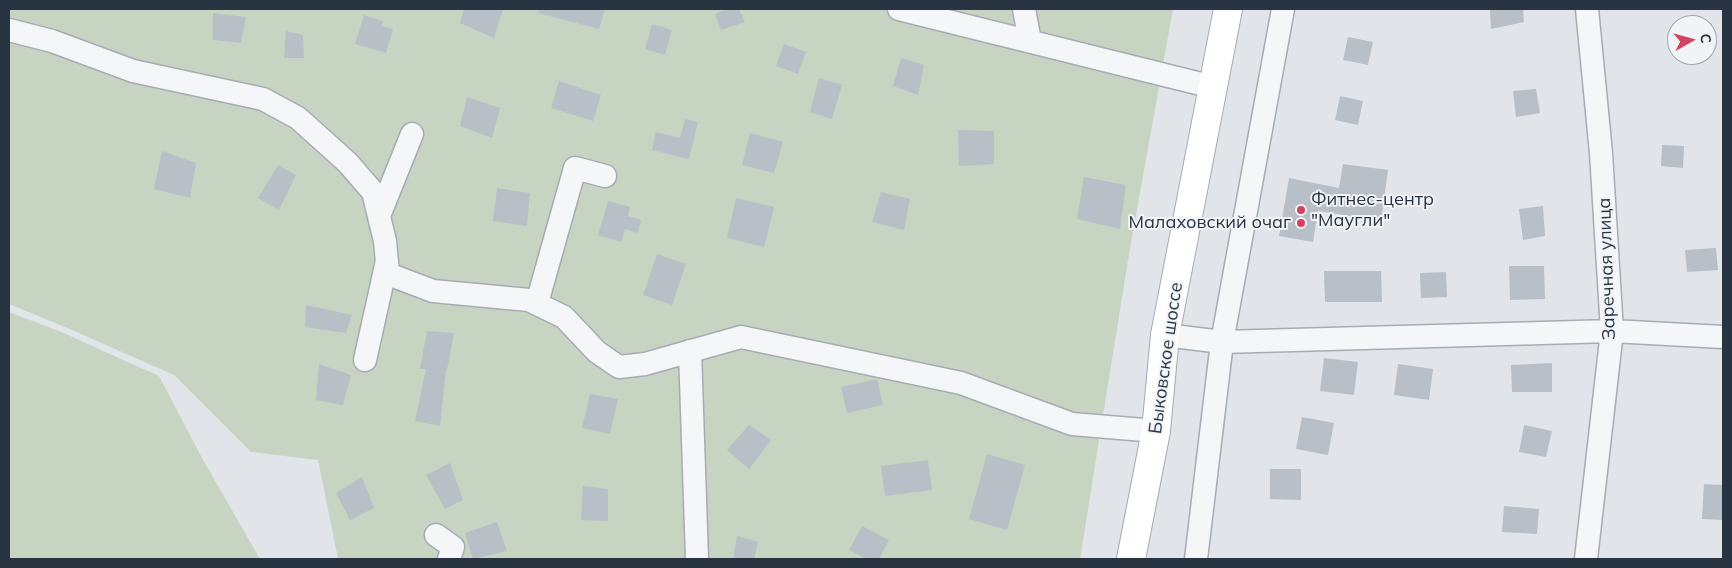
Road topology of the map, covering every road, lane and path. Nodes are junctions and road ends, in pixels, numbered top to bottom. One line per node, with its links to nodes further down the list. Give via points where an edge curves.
1 (899, 9): 7 (street)
2 (1024, 9): 7 (street)
3 (1228, 9): 8 (main road, Быковское шоссе)
4 (1283, 9): 17 (street)
5 (1587, 9): 14 (street, Заречная улица, via 1601,153)
6 (9, 30): 11 (street, via 52,41 132,72 263,99 298,118 348,163 373,192)
7 (1030, 41): 8 (street)
8 (1213, 87): 15 (main road, Быковское шоссе)
9 (412, 134): 11 (street)
10 (605, 176): 13 (street, via 575,168)
11 (379, 216): 12 (street)
12 (387, 261): 13 (street, via 388,274 433,291 529,300); 19 (street)
13 (537, 304): 18 (street, via 564,317 597,352 619,367 645,364)
14 (1612, 331): 16 (street); 17 (street); 26 (street, Заречная улица)
15 (1165, 335): 17 (street); 20 (main road, Быковское шоссе)
16 (1723, 336)
17 (1222, 342): 25 (street)
18 (690, 351): 20 (street, via 741,337 961,384 1072,424); 23 (street)
19 (365, 360)
20 (1156, 431): 24 (main road, Быковское шоссе)
21 (436, 535): 22 (street, via 453,547)
22 (449, 559)
23 (697, 559)
24 (1131, 559)
25 (1196, 559)
26 (1586, 559)

